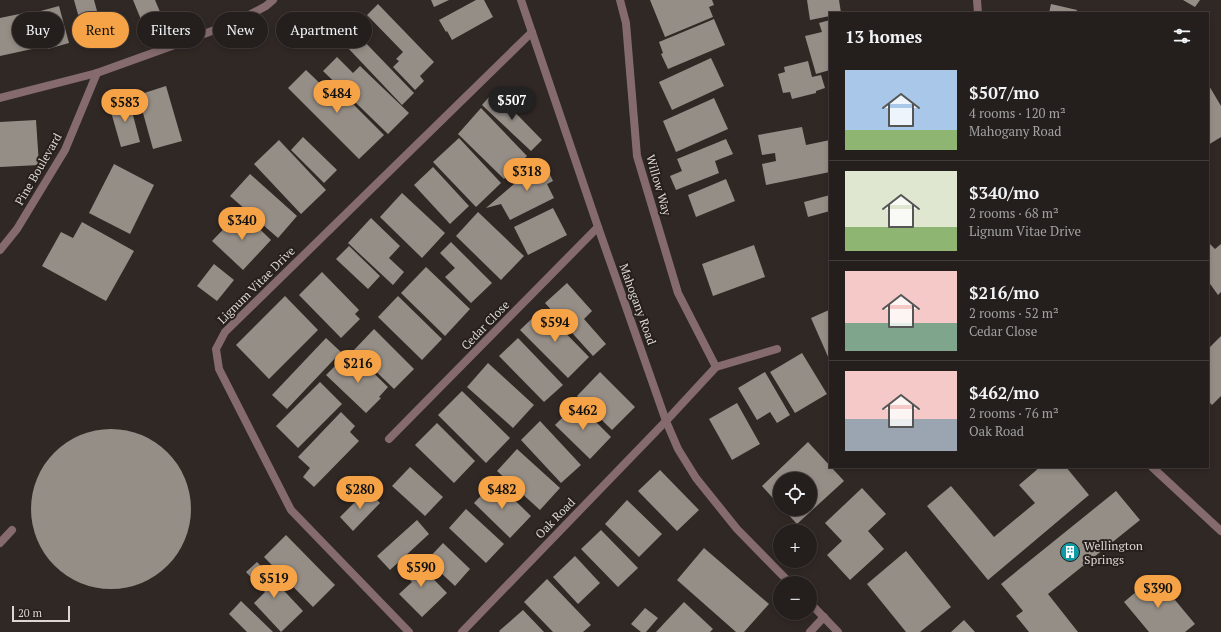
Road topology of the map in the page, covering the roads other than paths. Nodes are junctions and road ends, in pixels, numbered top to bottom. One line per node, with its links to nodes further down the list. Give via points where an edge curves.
1 (273, 0): 7 (street, via 238,21)
2 (521, 0): 6 (street, Mahogany Road)
3 (620, 0): 12 (street, Willow Way, via 626,23 637,156 678,293)
4 (977, 0): 5 (street)
5 (978, 12)
6 (532, 32): 9 (street, Mahogany Road); 22 (street, Lignum Vitae Drive, via 226,332 216,349 219,369 291,510)
7 (97, 73): 8 (street); 10 (street, Pine Boulevard, via 65,150 17,229)
8 (0, 98)
9 (598, 227): 13 (street, Mahogany Road); 14 (street, Cedar Close)
10 (0, 250)
11 (777, 349): 12 (street)
12 (716, 367): 13 (street)
13 (666, 421): 19 (street, Mahogany Road, via 678,449 696,478 737,529); 23 (street, Oak Road)
14 (389, 439)
15 (1153, 468): 17 (street)
16 (12, 530): 18 (street)
17 (1221, 531)
18 (0, 543)
19 (783, 576)
20 (817, 610): 21 (street)
21 (824, 617): 24 (street); 25 (street)
22 (409, 632)
23 (462, 632)
24 (810, 632)
25 (838, 632)

